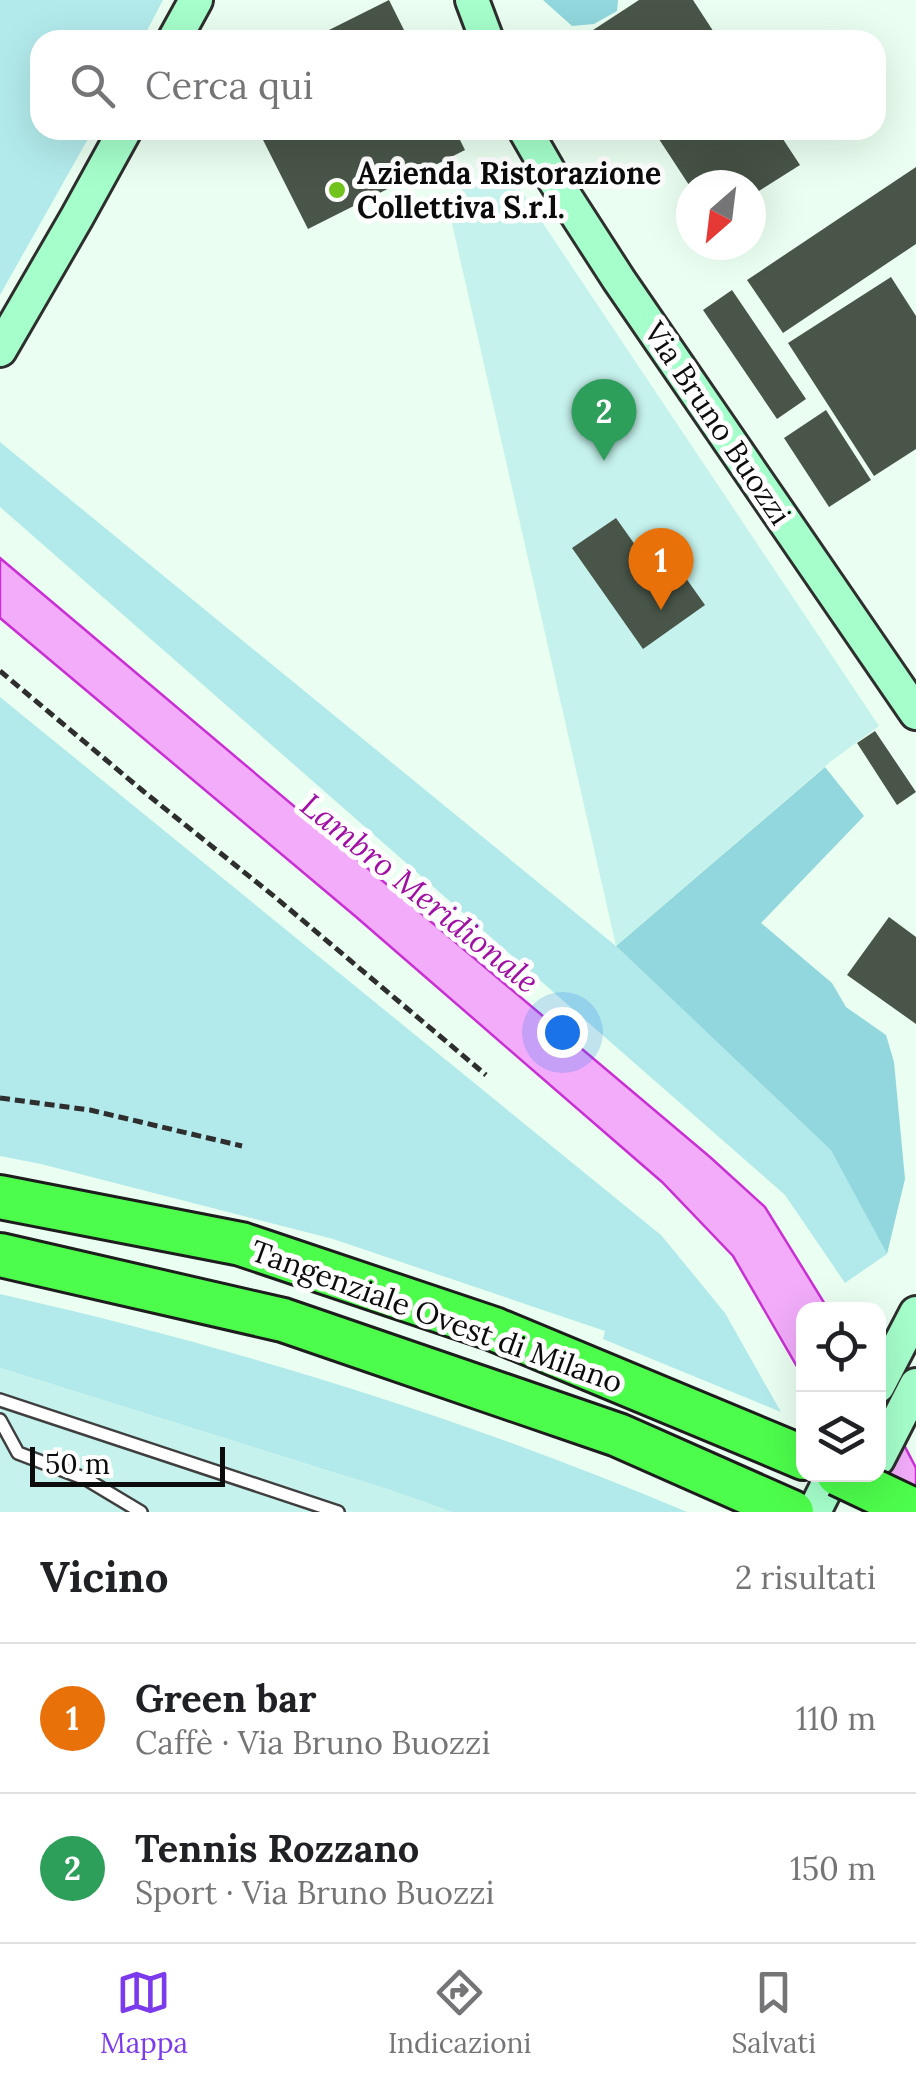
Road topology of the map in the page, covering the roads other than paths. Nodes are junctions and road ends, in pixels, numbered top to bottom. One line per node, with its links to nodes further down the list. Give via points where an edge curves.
1 (196, 0): 3 (main road)
2 (472, 0): 4 (main road)
3 (180, 30)
4 (483, 30)
5 (120, 140): 7 (main road)
6 (532, 140): 8 (main road, Via Bruno Buozzi, via 619,280)
7 (0, 350)
8 (916, 713)
9 (0, 1197): 17 (highway, Tangenziale Ovest di Milano, via 241,1244 494,1330)
10 (0, 1255): 24 (highway, Tangenziale Ovest di Milano, via 283,1320 618,1435)
11 (916, 1314): 12 (main road)
12 (886, 1371)
13 (916, 1386): 16 (main road)
14 (0, 1400): 23 (lane)
15 (0, 1420): 22 (lane, via 18,1453 86,1479)
16 (886, 1444)
17 (796, 1455)
18 (831, 1482): 25 (main road)
19 (853, 1482): 21 (highway, bridge)
20 (867, 1482): 26 (main road)
21 (916, 1511)
22 (141, 1512)
23 (338, 1512)
24 (792, 1512)
25 (814, 1512)
26 (852, 1512)

